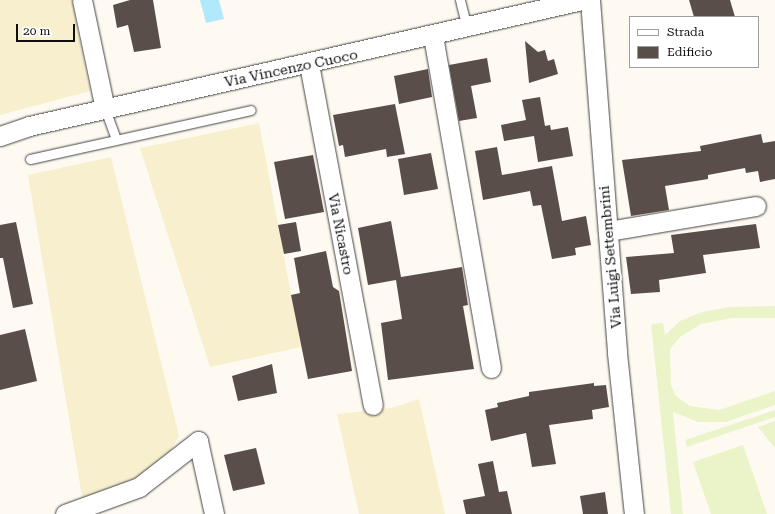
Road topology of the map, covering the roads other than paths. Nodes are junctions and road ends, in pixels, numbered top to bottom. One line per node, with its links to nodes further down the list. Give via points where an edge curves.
1 (82, 0): 8 (street)
2 (460, 0): 5 (lane)
3 (581, 0): 5 (street, Via Vincenzo Cuoco)
4 (590, 0): 14 (street, Via Luigi Settembrini)
5 (468, 29): 6 (street, Via Vincenzo Cuoco)
6 (433, 36): 7 (street, Via Vincenzo Cuoco); 15 (street)
7 (309, 64): 8 (street, Via Vincenzo Cuoco); 16 (street, Via Nicastro)
8 (105, 109): 10 (street, Via Vincenzo Cuoco, via 29,126); 11 (lane)
9 (251, 110): 11 (lane)
10 (0, 136)
11 (116, 139): 12 (lane)
12 (30, 159)
13 (756, 206): 14 (street)
14 (608, 231): 20 (street, Via Luigi Settembrini)
15 (491, 368)
16 (374, 405)
17 (88, 511): 18 (street); 19 (street, via 146,483 198,441)
18 (65, 514)
19 (214, 514)
20 (634, 514)

